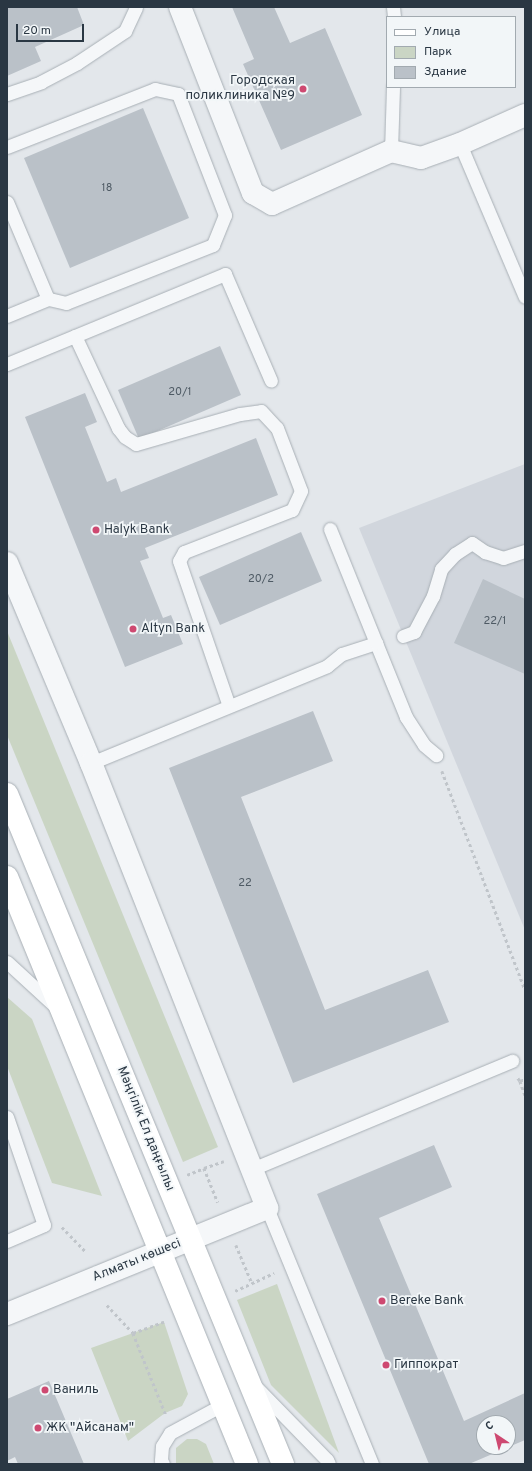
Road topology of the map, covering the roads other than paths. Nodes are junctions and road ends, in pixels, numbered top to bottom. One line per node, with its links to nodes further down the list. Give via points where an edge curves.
1 (136, 7): 4 (lane, via 124,31 101,47 41,82)
2 (180, 7): 8 (street, via 253,194 272,204)
3 (393, 88): 8 (lane)
4 (7, 94)
5 (525, 115): 6 (street)
6 (460, 144): 8 (street, via 421,158); 10 (lane)
7 (7, 147): 11 (lane, via 155,89 178,94 225,215 213,245 66,303)
8 (392, 151)
9 (7, 202): 11 (lane)
10 (525, 298)
11 (48, 299): 12 (lane)
12 (7, 316)
13 (75, 336): 14 (lane); 15 (lane, via 225,274); 21 (lane, via 118,428 125,437 136,444 240,414 261,411 277,428 301,491 292,510 184,552 179,561)
14 (7, 364)
15 (271, 381)
16 (330, 529): 20 (lane)
17 (525, 551): 19 (lane, via 503,558 485,552 472,543 455,554 441,569 433,596 414,632)
18 (7, 563): 23 (street)
19 (403, 636)
20 (376, 643): 21 (lane, via 342,654 327,666); 22 (lane, via 406,717 424,745)
21 (229, 706): 23 (lane)
22 (436, 755)
23 (91, 763): 30 (street)
24 (7, 794): 32 (main road, Мәңгілік Ел даңғылы)
25 (7, 877): 27 (main road)
26 (7, 962): 27 (lane)
27 (63, 1013): 34 (main road)
28 (512, 1061): 30 (lane)
29 (7, 1117): 33 (lane, via 44,1225)
30 (252, 1168): 31 (street)
31 (267, 1208): 32 (street, Алматы көшесі); 42 (lane)
32 (190, 1239): 34 (street, Алматы көшесі); 36 (main road, Мәңгілік Ел даңғылы)
33 (7, 1240)
34 (160, 1251): 35 (street, Алматы көшесі); 37 (main road)
35 (7, 1314)
36 (247, 1377): 40 (main road, Мәңгілік Ел даңғылы); 41 (lane)
37 (222, 1404): 38 (lane, via 170,1433 162,1446); 39 (main road)
38 (163, 1464)
39 (247, 1464)
40 (283, 1464)
41 (329, 1464)
42 (372, 1464)

